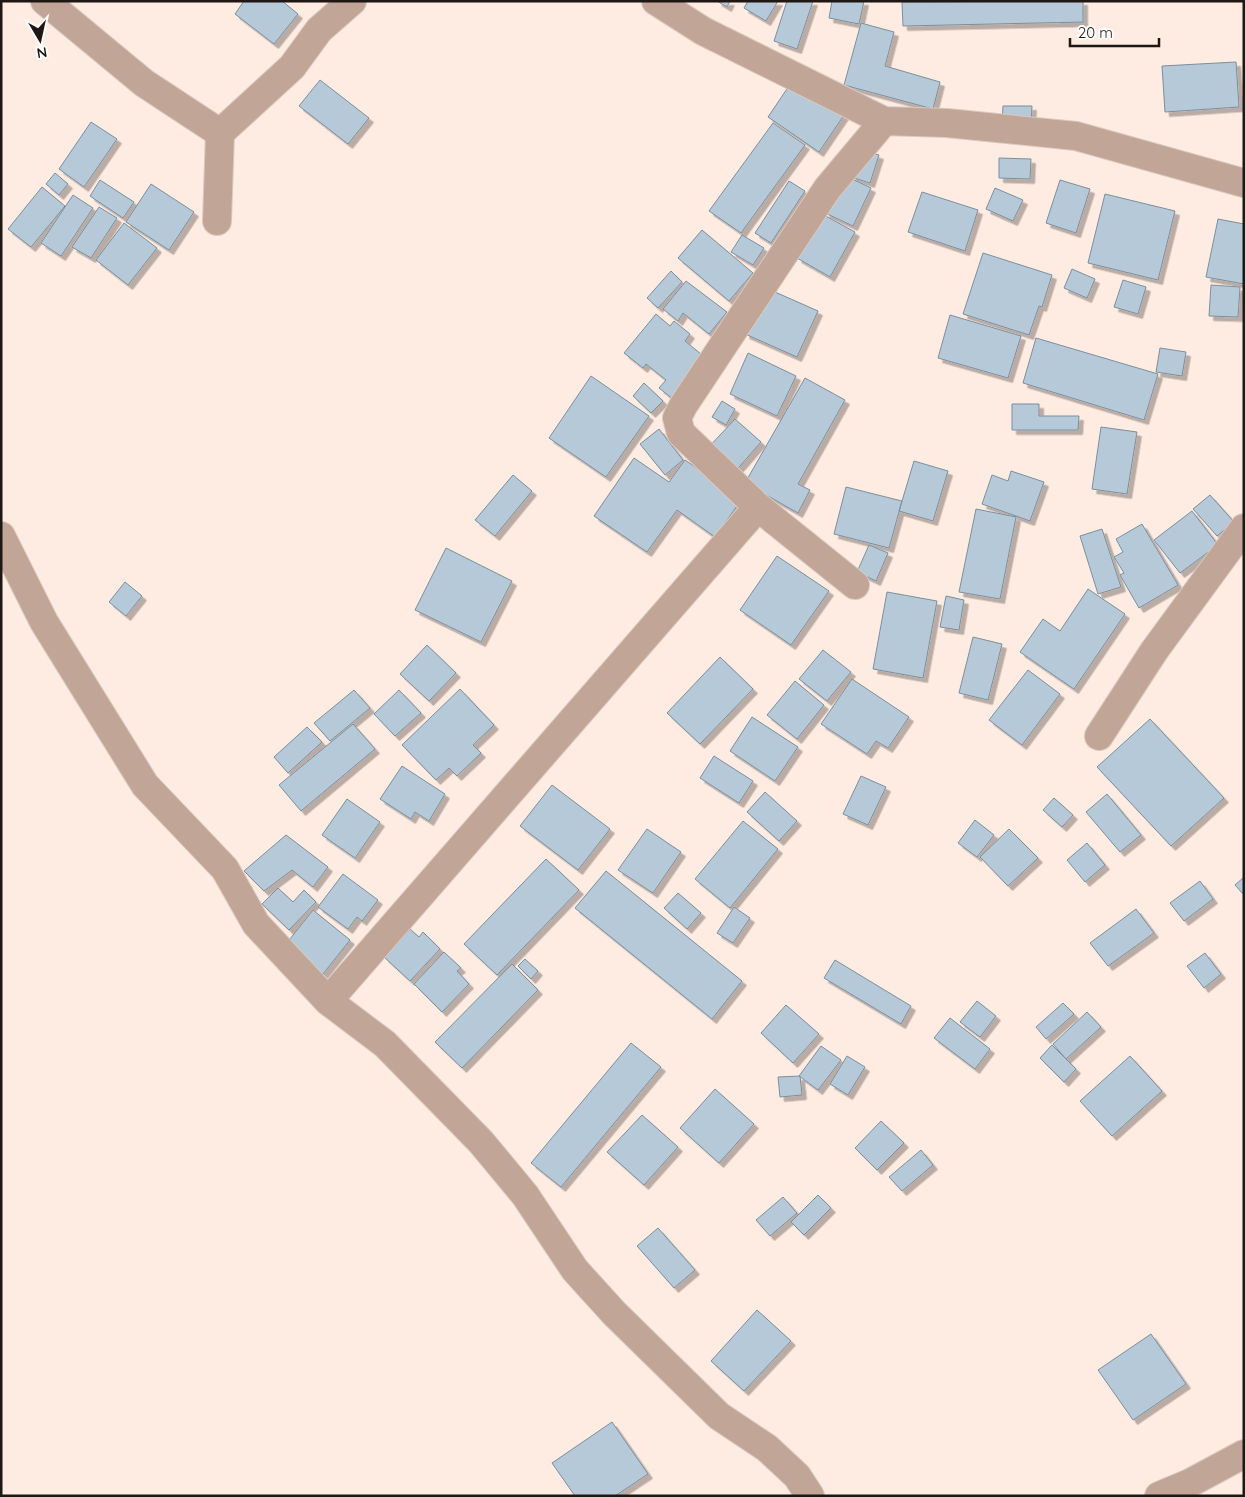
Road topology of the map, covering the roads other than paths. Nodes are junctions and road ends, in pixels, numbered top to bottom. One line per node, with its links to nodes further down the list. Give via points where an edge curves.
1 (45, 1): 5 (street, via 144,82)
2 (352, 1): 5 (street, via 319,30 292,68)
3 (656, 1): 4 (street, via 703,31)
4 (884, 121): 6 (street, via 947,123 1076,136); 8 (street, via 827,189 678,418 681,433)
5 (220, 133): 7 (street)
6 (1244, 183)
7 (217, 220)
8 (758, 508): 11 (street); 13 (street)
9 (1244, 528): 12 (street, via 1154,651)
10 (1, 536): 13 (street, via 44,622 145,785 225,869 256,924)
11 (855, 585)
12 (1098, 736)
13 (328, 1001): 15 (street, via 385,1044 480,1142 525,1195 574,1270 614,1313 719,1416 779,1459 797,1476)
14 (1243, 1456): 16 (street)
15 (810, 1496)
16 (1159, 1496)

